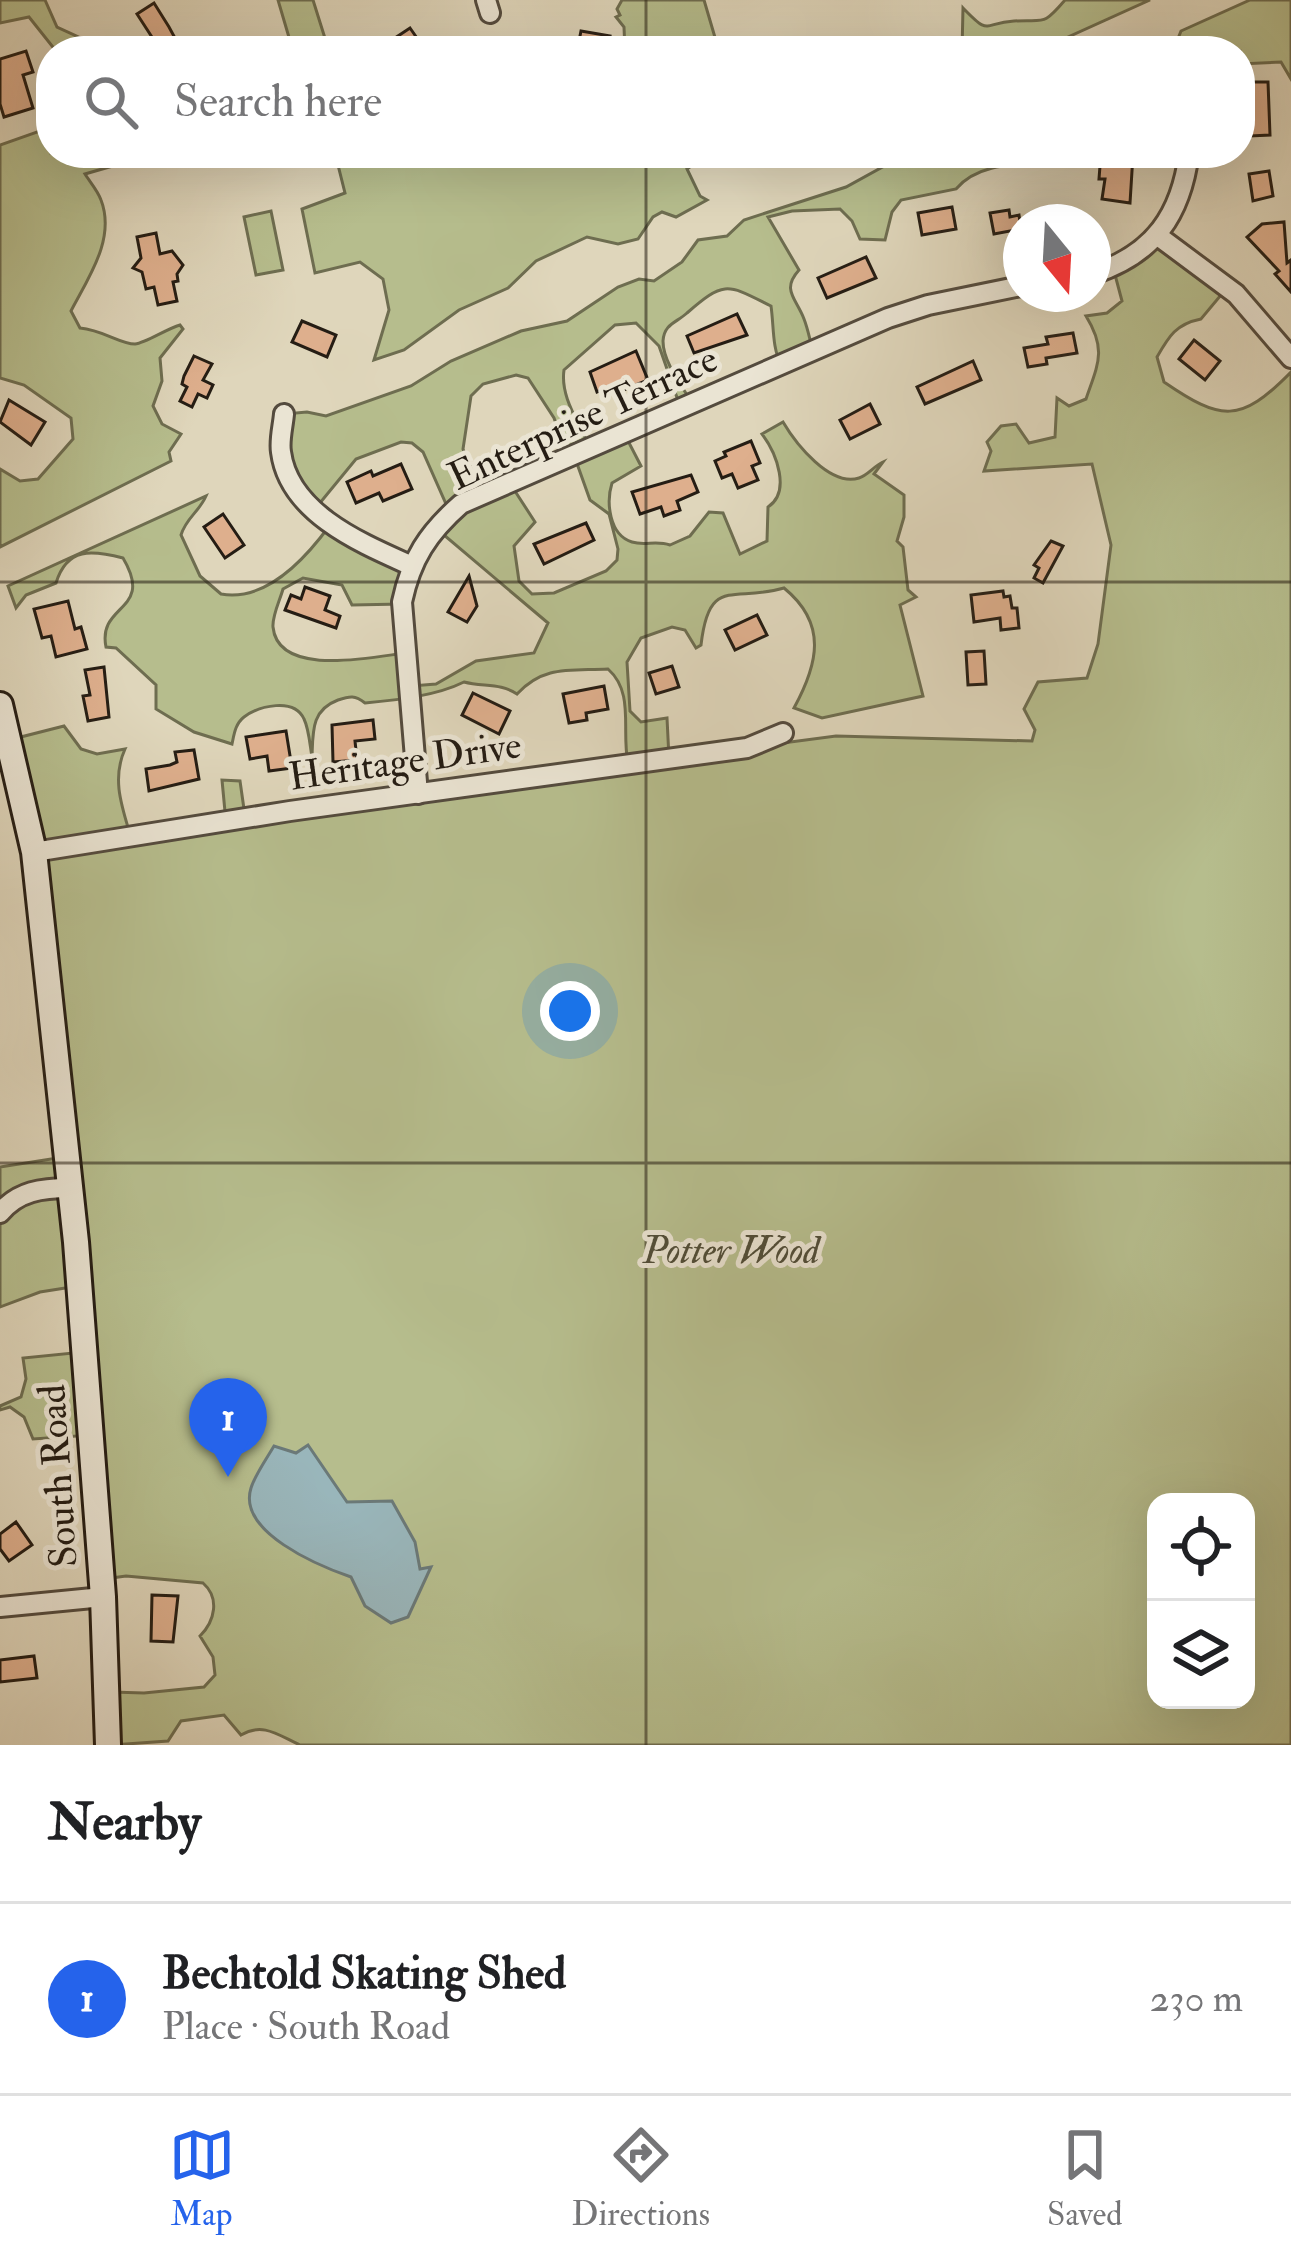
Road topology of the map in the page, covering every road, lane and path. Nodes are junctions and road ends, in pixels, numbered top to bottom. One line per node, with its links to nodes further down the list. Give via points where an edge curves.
1 (1186, 168): 2 (street, via 1182,195)
2 (1158, 236): 3 (street); 5 (street, via 1235,294)
3 (1111, 265)
4 (1003, 290): 7 (street, Enterprise Terrace, via 888,318 461,504)
5 (1291, 358)
6 (284, 414): 7 (street, via 280,450 304,500 352,539)
7 (412, 566): 10 (street, Enterprise Terrace, via 402,602)
8 (0, 705): 11 (street, South Road)
9 (783, 733): 10 (street, Heritage Drive, via 747,748)
10 (418, 794): 11 (street, Heritage Drive)
11 (34, 852): 12 (street, South Road)
12 (70, 1188): 13 (street, via 38,1187); 14 (street, South Road)
13 (0, 1213)
14 (103, 1598): 15 (street); 16 (street, South Road)
15 (0, 1607)
16 (108, 1745)

